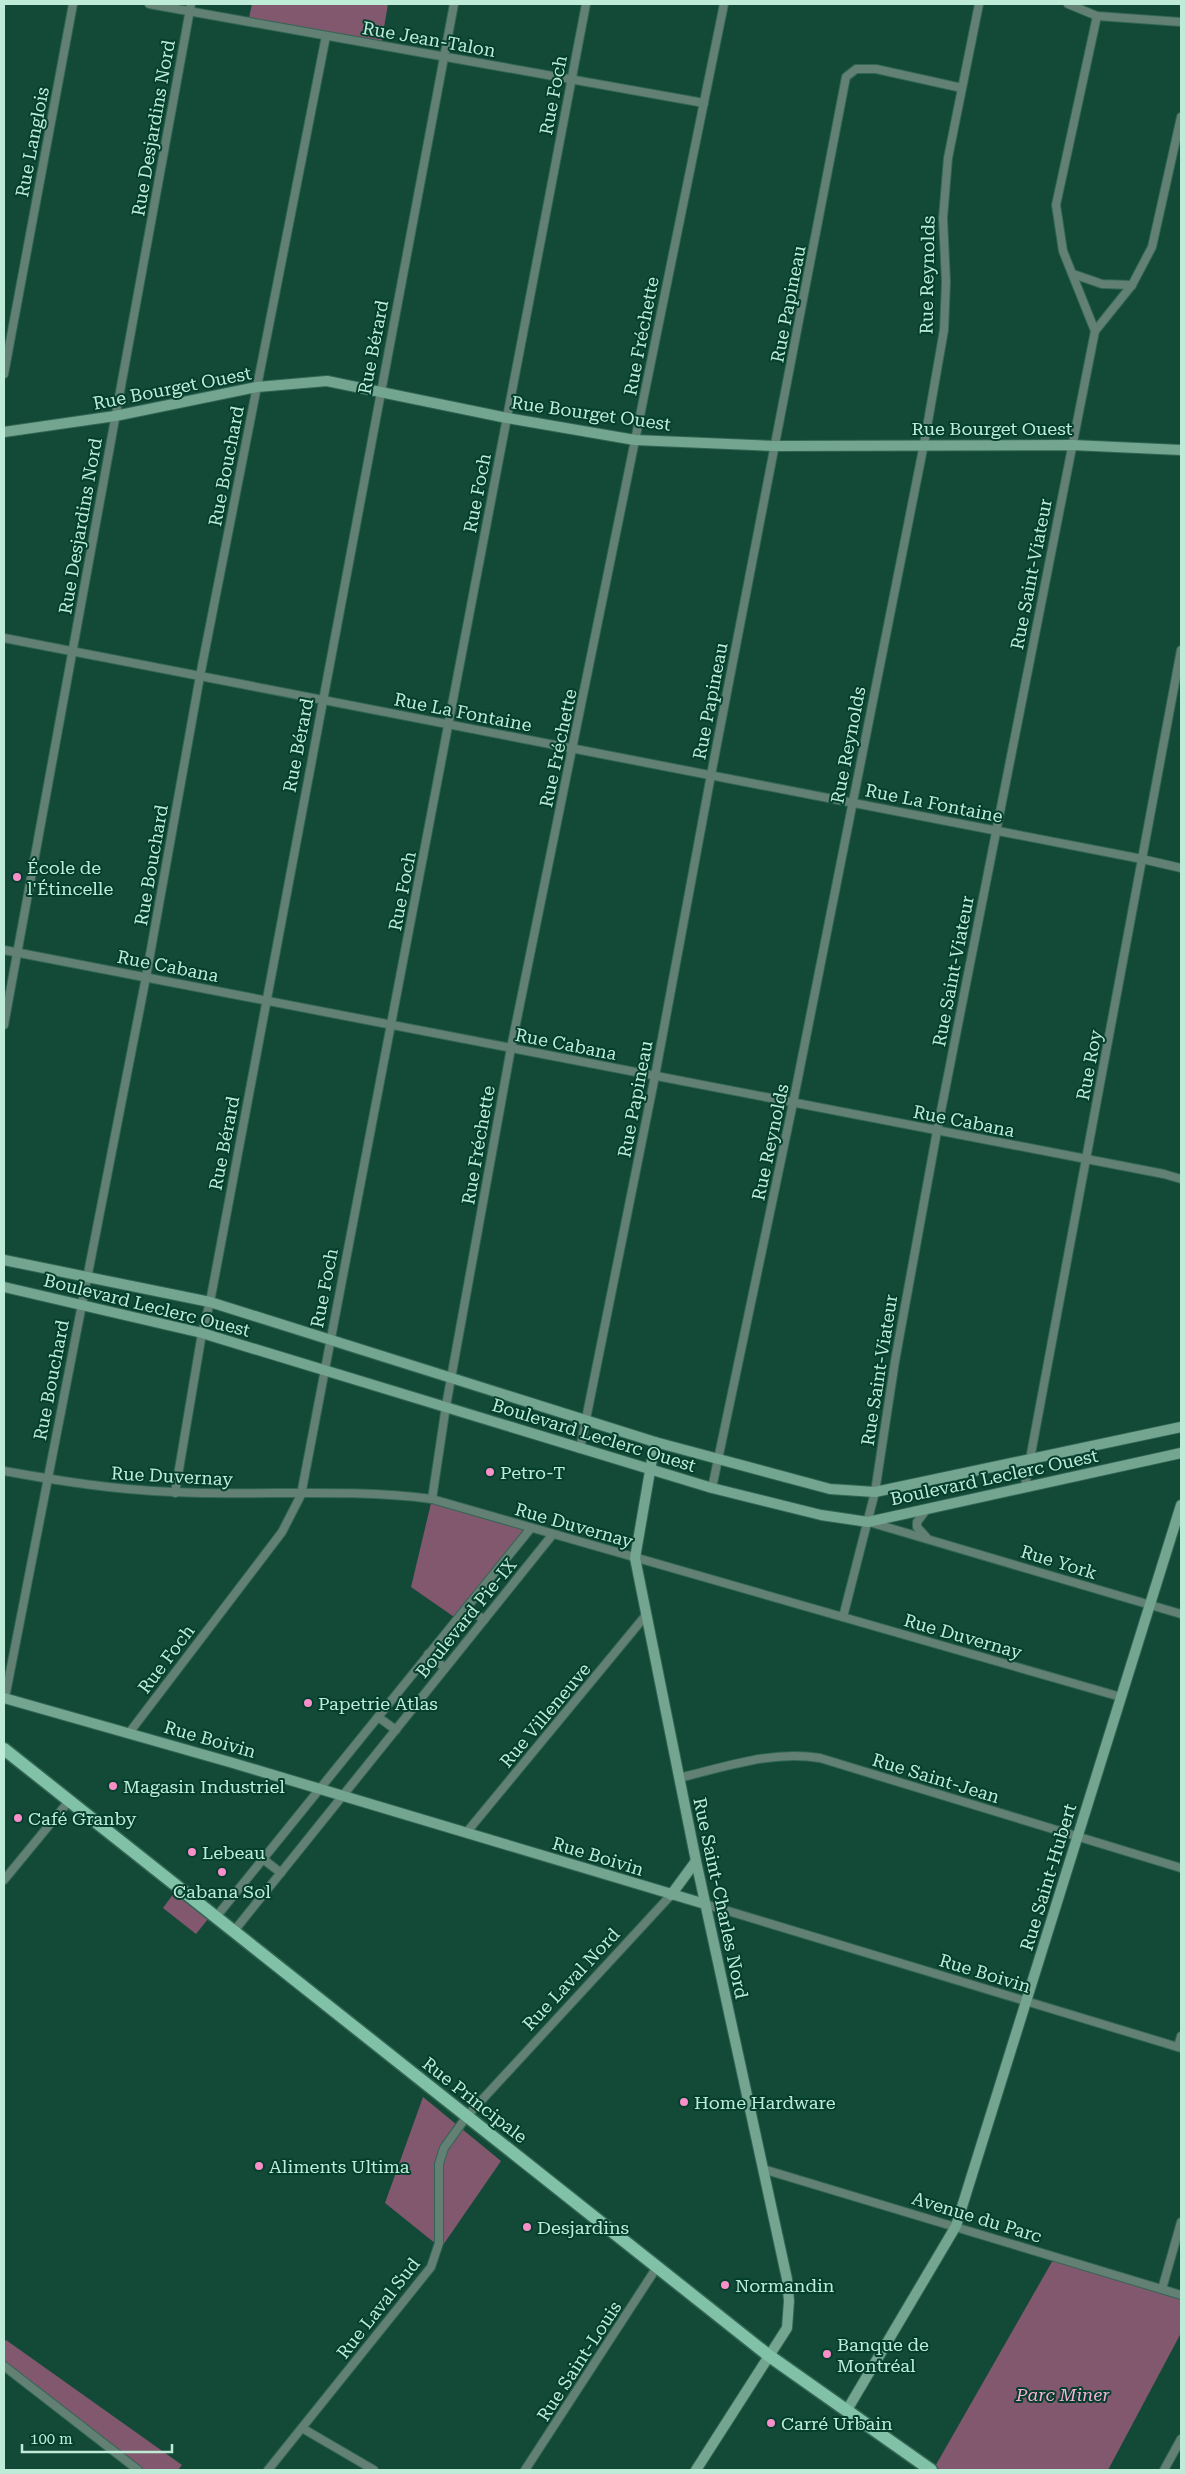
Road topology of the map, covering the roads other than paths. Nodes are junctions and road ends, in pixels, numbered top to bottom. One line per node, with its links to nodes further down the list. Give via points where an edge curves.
1 (74, 4): 20 (street, Rue Langlois)
2 (149, 4): 8 (street, Rue Jean-Talon)
3 (454, 4): 12 (street, Rue Bérard)
4 (586, 4): 13 (street, Rue Foch)
5 (979, 4): 14 (street, Rue Reynolds)
6 (1068, 4): 9 (street)
7 (725, 5): 15 (street, Rue Fréchette)
8 (191, 8): 11 (street, Rue Jean-Talon); 23 (street, Rue Desjardins Nord)
9 (1097, 16): 10 (street); 17 (street, via 1056,205 1063,251)
10 (1181, 22)
11 (326, 36): 12 (street, Rue Jean-Talon); 21 (street, Rue Bouchard)
12 (443, 57): 13 (street, Rue Jean-Talon); 22 (street, Rue Bérard)
13 (571, 79): 15 (street, Rue Jean-Talon); 24 (street, Rue Foch)
14 (962, 88): 27 (street, Rue Reynolds, via 948,158 942,218 946,282 944,330); 29 (street, Rue Papineau, via 876,69 856,69 846,77)
15 (704, 103): 26 (street, Rue Fréchette)
16 (1181, 117): 18 (street, via 1152,247)
17 (1074, 274): 18 (street, via 1102,284); 19 (street)
18 (1132, 285): 19 (street)
19 (1095, 331): 28 (street, Rue Saint-Viateur)
20 (4, 374)
21 (257, 387): 22 (street, Rue Bourget Ouest, via 326,380); 23 (street, Rue Bourget Ouest); 34 (street, Rue Bouchard)
22 (380, 391): 24 (street, Rue Bourget Ouest); 35 (street, Rue Bérard)
23 (115, 416): 25 (street, Rue Bourget Ouest); 33 (street, Rue Desjardins Nord)
24 (507, 418): 26 (street, Rue Bourget Ouest); 36 (street, Rue Foch)
25 (4, 432)
26 (635, 440): 29 (street, Rue Bourget Ouest); 37 (street, Rue Fréchette)
27 (924, 444): 28 (street, Rue Bourget Ouest); 29 (street, Rue Bourget Ouest); 39 (street, Rue Reynolds)
28 (1072, 445): 30 (street, Rue Bourget Ouest); 40 (street, Rue Saint-Viateur)
29 (776, 446): 38 (street, Rue Papineau)
30 (1181, 450)
31 (4, 638): 33 (street, Rue La Fontaine)
32 (1181, 650): 41 (street, Rue Roy)
33 (72, 651): 34 (street, Rue La Fontaine); 44 (street, Rue Desjardins Nord)
34 (200, 676): 35 (street, Rue La Fontaine); 45 (street, Rue Bouchard)
35 (322, 700): 36 (street, Rue La Fontaine); 46 (street, Rue Bérard)
36 (449, 724): 37 (street, Rue La Fontaine); 48 (street, Rue Foch)
37 (573, 748): 38 (street, Rue La Fontaine); 49 (street, Rue Fréchette)
38 (711, 775): 39 (street, Rue La Fontaine); 50 (street, Rue Papineau)
39 (852, 802): 40 (street, Rue La Fontaine); 51 (street, Rue Reynolds)
40 (996, 830): 41 (street, Rue La Fontaine); 52 (street, Rue Saint-Viateur)
41 (1142, 859): 42 (street, Rue La Fontaine); 53 (street, Rue Roy)
42 (1181, 868)
43 (4, 950): 44 (street, Rue Cabana)
44 (16, 952): 45 (street, Rue Cabana); 47 (street, Rue Desjardins Nord)
45 (146, 978): 46 (street, Rue Cabana); 56 (street, Rue Bouchard)
46 (266, 1001): 48 (street, Rue Cabana); 58 (street, Rue Bérard)
47 (4, 1025)
48 (391, 1025): 49 (street, Rue Cabana); 61 (street, Rue Foch)
49 (511, 1048): 50 (street, Rue Cabana); 63 (street, Rue Fréchette)
50 (655, 1076): 51 (street, Rue Cabana); 65 (street, Rue Papineau)
51 (793, 1104): 52 (street, Rue Cabana); 70 (street, Rue Reynolds)
52 (936, 1131): 53 (street, Rue Cabana); 78 (street, Rue Saint-Viateur)
53 (1086, 1160): 54 (street, Rue Cabana); 71 (street, Rue Roy)
54 (1181, 1179)
55 (4, 1260): 56 (street, Boulevard Leclerc Ouest)
56 (88, 1276): 58 (street, Boulevard Leclerc Ouest); 59 (street, Rue Bouchard)
57 (4, 1287): 59 (street, Boulevard Leclerc Ouest)
58 (210, 1302): 60 (street, Rue Bérard); 61 (street, Boulevard Leclerc Ouest)
59 (81, 1304): 60 (street, Boulevard Leclerc Ouest); 74 (street, Rue Bouchard)
60 (202, 1333): 62 (street, Boulevard Leclerc Ouest); 77 (street, Rue Bérard)
61 (330, 1338): 62 (street, Rue Foch); 63 (street, Boulevard Leclerc Ouest)
62 (323, 1371): 64 (street, Boulevard Leclerc Ouest); 79 (street, Rue Foch)
63 (450, 1378): 64 (street, Rue Fréchette); 65 (street, Boulevard Leclerc Ouest)
64 (446, 1406): 68 (street, Boulevard Leclerc Ouest); 80 (street, Rue Fréchette)
65 (587, 1420): 67 (street, Boulevard Leclerc Ouest); 68 (street, Rue Papineau)
66 (1181, 1427): 71 (street, Boulevard Leclerc Ouest)
67 (655, 1442): 70 (street, Boulevard Leclerc Ouest); 73 (street, Rue Saint-Charles Nord)
68 (580, 1449): 73 (street, Boulevard Leclerc Ouest)
69 (1181, 1453): 75 (street, Boulevard Leclerc Ouest)
70 (718, 1460): 76 (street, Rue Reynolds); 78 (street, Boulevard Leclerc Ouest, via 830,1489)
71 (1030, 1460): 75 (street, Rue Roy); 78 (street, Boulevard Leclerc Ouest)
72 (4, 1471): 74 (street, Rue Duvernay)
73 (650, 1471): 76 (street, Boulevard Leclerc Ouest); 87 (street, Rue Saint-Charles Nord)
74 (48, 1478): 77 (street, Rue Duvernay, via 114,1490); 97 (street, Rue Bouchard)
75 (1026, 1486): 81 (street, Boulevard Leclerc Ouest)
76 (712, 1488): 83 (street, Boulevard Leclerc Ouest)
77 (175, 1492): 79 (street, Rue Duvernay)
78 (875, 1492): 83 (street, Rue Saint-Viateur)
79 (301, 1494): 80 (street, Rue Duvernay, via 394,1494); 100 (street, Rue Foch, via 282,1532)
80 (432, 1499): 84 (street, Rue Duvernay)
81 (927, 1508): 83 (street, Boulevard Leclerc Ouest); 86 (street, via 917,1527)
82 (1180, 1510): 88 (street, Rue Saint-Hubert)
83 (868, 1522): 86 (street, Rue York); 92 (street, Rue Saint-Viateur)
84 (531, 1528): 85 (street, Rue Duvernay); 89 (street, Boulevard Pie-IX)
85 (553, 1534): 87 (street, Rue Duvernay); 93 (street, Boulevard Pie-IX)
86 (927, 1538): 88 (street, Rue York)
87 (635, 1558): 91 (street, Rue Saint-Charles Nord); 92 (street, Rue Duvernay)
88 (1150, 1605): 90 (street, Rue York); 96 (street, Rue Saint-Hubert)
89 (467, 1606): 93 (street); 94 (street, Boulevard Pie-IX)
90 (1181, 1614)
91 (646, 1615): 102 (street, Rue Saint-Charles Nord); 106 (street, Rue Villeneuve)
92 (843, 1617): 96 (street, Rue Duvernay)
93 (484, 1620): 95 (street, Boulevard Pie-IX)
94 (428, 1654): 95 (street); 98 (street, Boulevard Pie-IX)
95 (445, 1668): 99 (street, Boulevard Pie-IX)
96 (1121, 1697): 107 (street, Rue Saint-Hubert)
97 (4, 1698): 100 (street, Rue Boivin)
98 (378, 1717): 99 (street); 103 (street, Boulevard Pie-IX)
99 (396, 1730): 104 (street, Boulevard Pie-IX)
100 (129, 1732): 103 (street, Rue Boivin)
101 (4, 1749): 105 (main road, Rue Principale)
102 (679, 1778): 107 (street, Rue Saint-Jean, via 776,1755 799,1754); 109 (street, Rue Saint-Charles Nord)
103 (320, 1789): 104 (street, Rue Boivin); 108 (street, Boulevard Pie-IX)
104 (343, 1796): 106 (street, Rue Boivin); 111 (street, Boulevard Pie-IX)
105 (70, 1801): 112 (street); 115 (main road, Rue Principale)
106 (466, 1833): 113 (street, Rue Boivin)
107 (1078, 1836): 110 (street, Rue Saint-Jean); 117 (street, Rue Saint-Hubert)
108 (263, 1859): 111 (street); 115 (street, Boulevard Pie-IX)
109 (696, 1862): 113 (street, Rue Laval Nord); 114 (street, Rue Saint-Charles Nord)
110 (1181, 1868)
111 (280, 1873): 116 (street, Boulevard Pie-IX)
112 (4, 1880)
113 (672, 1895): 114 (street, Rue Boivin); 120 (street, Rue Laval Nord)
114 (705, 1904): 117 (street, Rue Boivin); 121 (street, Rue Saint-Charles Nord)
115 (216, 1917): 116 (main road, Rue Principale)
116 (234, 1932): 120 (main road, Rue Principale)
117 (1026, 2002): 119 (street, Rue Boivin); 123 (street, Rue Saint-Hubert)
118 (1181, 2036): 119 (street)
119 (1180, 2047)
120 (467, 2116): 124 (main road, Rue Principale); 130 (street, Rue Laval Sud, via 444,2148 439,2164 439,2243 431,2267)
121 (763, 2169): 123 (street, Avenue du Parc); 127 (street, Rue Saint-Charles Nord, via 789,2301 786,2328)
122 (1181, 2222): 125 (street)
123 (956, 2226): 125 (street, Avenue du Parc); 129 (street, Rue Saint-Hubert)
124 (657, 2267): 127 (main road, Rue Principale); 135 (street, Rue Saint-Louis)
125 (1162, 2289): 126 (street, Avenue du Parc)
126 (1181, 2295)
127 (768, 2355): 129 (main road, Rue Principale); 136 (street, Rue Saint-Charles Nord)
128 (4, 2366): 133 (street)
129 (847, 2410): 137 (main road, Rue Principale)
130 (302, 2428): 132 (street, Rue Laval Sud); 134 (street)
131 (1181, 2439): 138 (street)
132 (271, 2469)
133 (138, 2470)
134 (374, 2470)
135 (525, 2470)
136 (696, 2470)
137 (931, 2470)
138 (1164, 2470)

